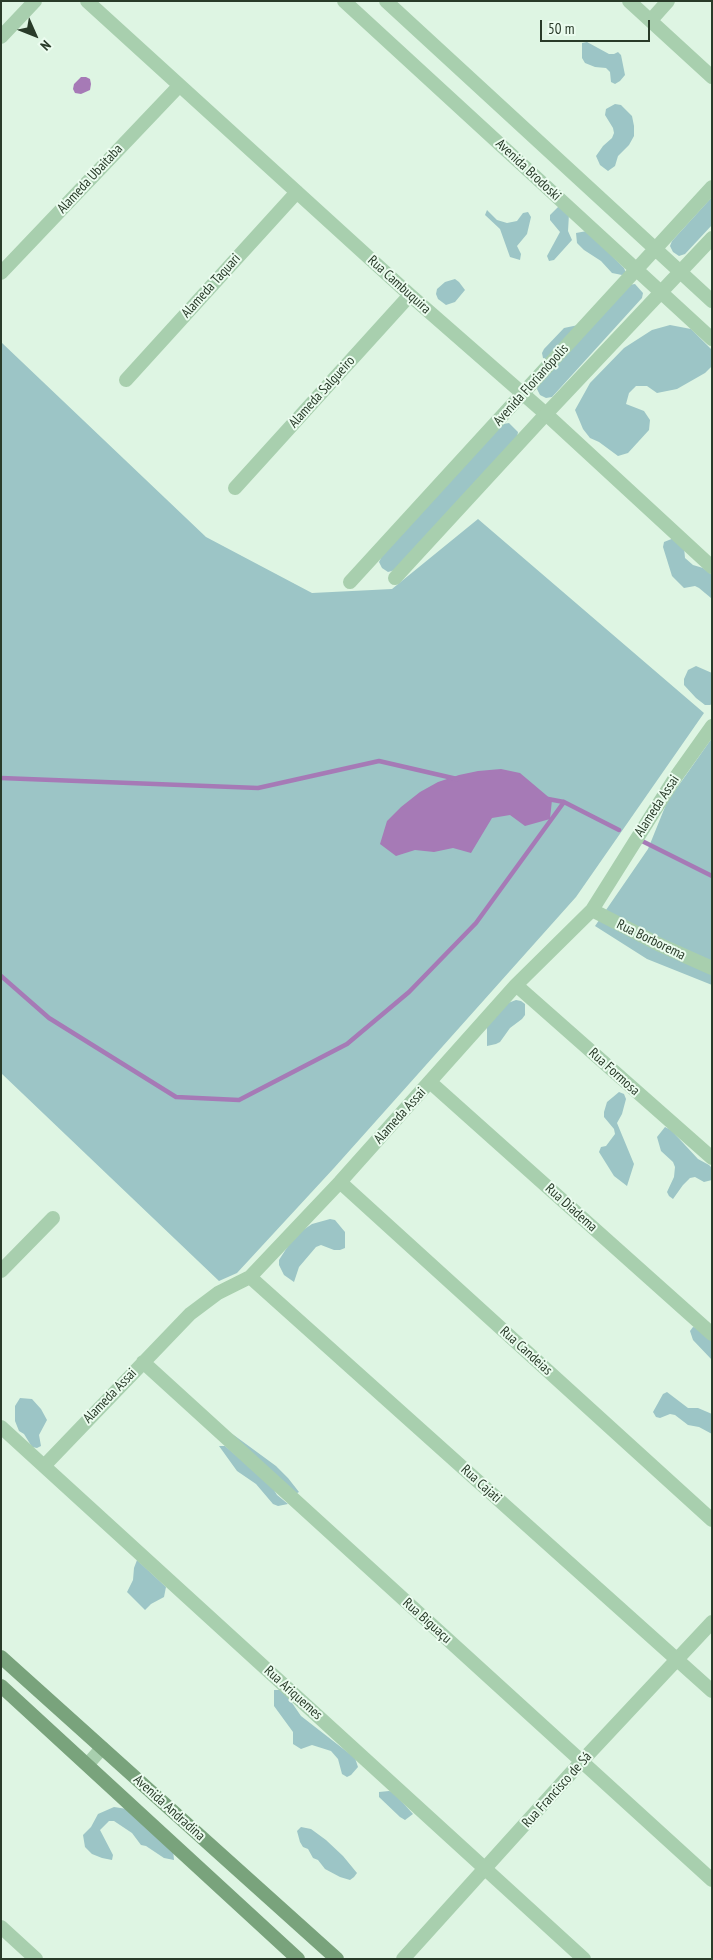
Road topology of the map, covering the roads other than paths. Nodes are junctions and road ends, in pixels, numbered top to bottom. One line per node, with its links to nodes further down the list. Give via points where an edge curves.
1 (35, 1): 8 (street)
2 (87, 1): 10 (street, Rua Cambuquira)
3 (344, 1): 15 (street, Avenida Brodoski)
4 (386, 1): 14 (street, Avenida Brodoski)
5 (630, 1): 7 (street)
6 (668, 1): 7 (street)
7 (651, 20): 9 (street)
8 (1, 37)
9 (712, 77)
10 (179, 86): 12 (street, Rua Cambuquira); 17 (street, Alameda Ubaitaba)
11 (712, 187): 14 (street, Avenida Florianópolis)
12 (297, 192): 19 (street, Rua Cambuquira); 22 (street, Alameda Taquari)
13 (712, 238): 16 (street)
14 (655, 249): 15 (street, Avenida Florianópolis); 16 (street, Avenida Brodoski)
15 (636, 270): 18 (street, Avenida Brodoski); 23 (street, Avenida Florianópolis)
16 (680, 272): 18 (street); 20 (street, Avenida Brodoski)
17 (1, 273)
18 (661, 292): 21 (street, Avenida Brodoski); 24 (street)
19 (410, 295): 23 (street, Rua Cambuquira); 25 (street, Alameda Salgueiro)
20 (712, 301)
21 (712, 339)
22 (126, 380)
23 (523, 393): 24 (street, Rua Cambuquira); 28 (street, Avenida Florianópolis)
24 (546, 414): 26 (street, Rua Cambuquira); 27 (street)
25 (235, 488)
26 (712, 567)
27 (395, 578)
28 (350, 582)
29 (712, 726): 30 (street, Alameda Assai, via 675,778)
30 (592, 910): 31 (street, Rua Borborema); 32 (street, Alameda Assai)
31 (712, 968)
32 (516, 985): 33 (street, Alameda Assai); 34 (street, Rua Formosa)
33 (430, 1082): 35 (street, Alameda Assai); 39 (street, Rua Diadema)
34 (712, 1158)
35 (340, 1182): 38 (street, Alameda Assai); 43 (street, Rua Candeias)
36 (53, 1218): 37 (street)
37 (1, 1271)
38 (250, 1277): 40 (street, Alameda Assai, via 218,1293 190,1314); 46 (street, Rua Cajati)
39 (712, 1334)
40 (143, 1362): 42 (street, Alameda Assai); 50 (street, Rua Biguaçu)
41 (1, 1427): 42 (street, Rua Ariquemes)
42 (44, 1466): 52 (street, Rua Ariquemes)
43 (712, 1520)
44 (712, 1622): 46 (street, Rua Francisco de Sá)
45 (1, 1657): 49 (main road, Avenida Andradina)
46 (678, 1659): 48 (street, Rua Cajati); 50 (street, Rua Francisco de Sá)
47 (1, 1686): 51 (main road, Avenida Andradina)
48 (712, 1690)
49 (102, 1748): 51 (street); 57 (main road, Avenida Andradina)
50 (581, 1762): 52 (street, Rua Francisco de Sá); 53 (street, Rua Biguaçu)
51 (88, 1764): 56 (main road, Avenida Andradina)
52 (485, 1868): 58 (street, Rua Francisco de Sá); 59 (street, Rua Ariquemes)
53 (712, 1880)
54 (1, 1927): 55 (street)
55 (36, 1959)
56 (298, 1959)
57 (337, 1959)
58 (403, 1959)
59 (584, 1959)

